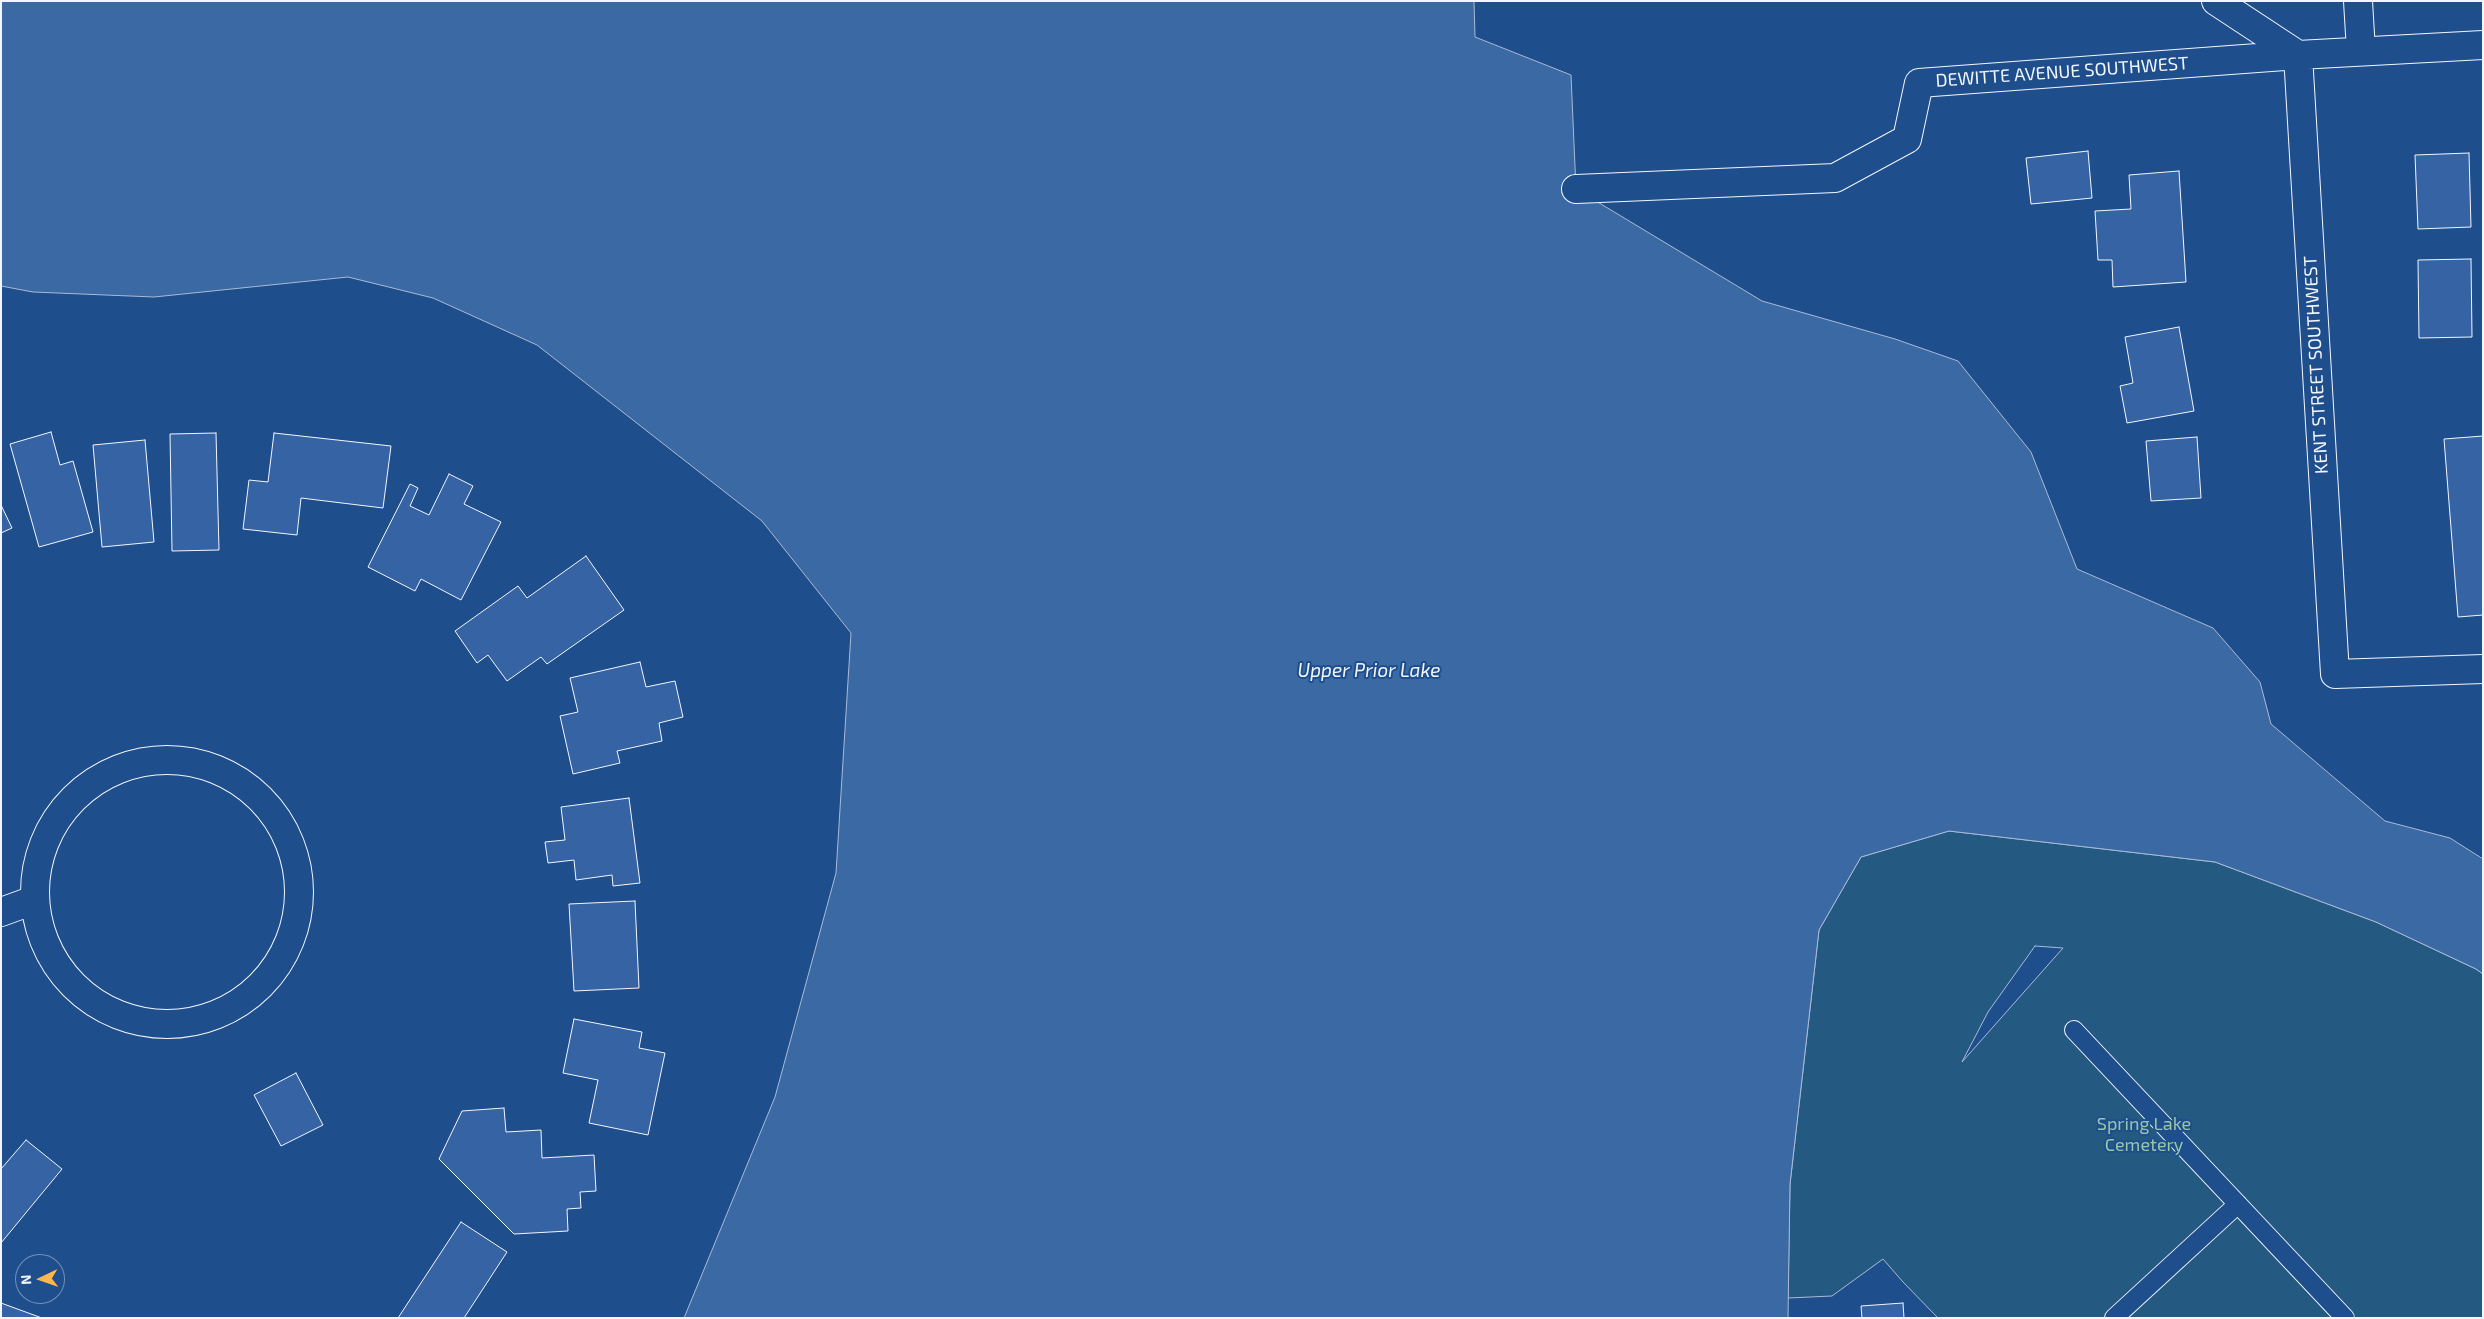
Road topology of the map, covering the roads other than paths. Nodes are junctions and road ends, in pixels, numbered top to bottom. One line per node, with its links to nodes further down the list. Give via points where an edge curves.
1 (2216, 1): 5 (street)
2 (2358, 1): 4 (street)
3 (2483, 45): 4 (street, DEWITTE AVENUE SOUTHWEST)
4 (2361, 51): 5 (street, DEWITTE AVENUE SOUTHWEST)
5 (2298, 55): 6 (street, DEWITTE AVENUE SOUTHWEST, via 1919,83 1907,139 1835,178); 7 (street, KENT STREET SOUTHWEST, via 2335,674)
6 (1576, 189)
7 (2483, 668)
8 (34, 900): 8 (street, via 43,940 62,975 93,1003 129,1020 168,1025 206,1019 241,1002 270,976 290,943 298,910 298,876 290,844 274,813 251,789 222,771 182,760 141,761 102,776 69,801 46,835 36,867); 9 (street)
9 (1, 912)
10 (2074, 1030): 11 (lane)
11 (2238, 1204): 12 (lane); 13 (lane)
12 (2114, 1318)
13 (2344, 1318)

